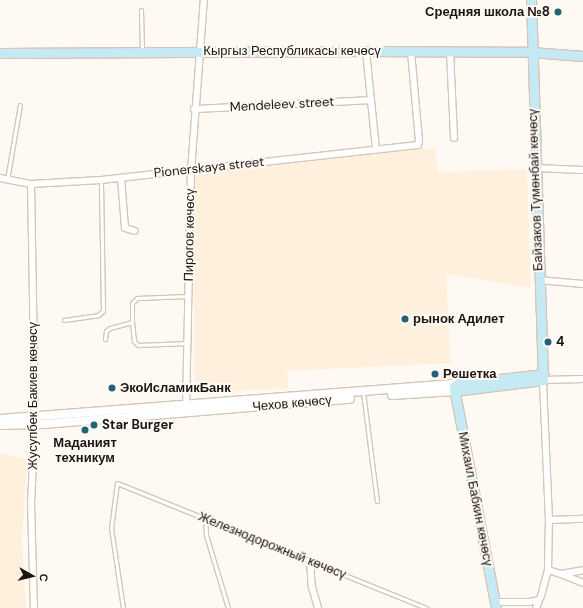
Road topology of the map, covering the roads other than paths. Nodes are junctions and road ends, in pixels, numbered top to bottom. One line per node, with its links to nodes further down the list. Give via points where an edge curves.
1 (204, 0): 4 (street, Пирогов көчөсү)
2 (531, 0): 9 (main road, Байзаков Түмөнбай көчөсү)
3 (141, 10): 5 (lane)
4 (198, 50): 5 (main road, Кыргыз Республикасы көчөсү); 6 (main road, Кыргыз Республикасы көчөсү); 14 (street, Пирогов көчөсү)
5 (142, 51): 10 (main road, Кыргыз Республикасы көчөсү)
6 (366, 51): 7 (main road, Кыргыз Республикасы көчөсү); 12 (street)
7 (411, 52): 8 (main road, Кыргыз Республикасы көчөсү); 16 (street, Pionerskaya street, via 418,145)
8 (450, 52): 9 (main road, Кыргыз Республикасы көчөсү); 15 (street)
9 (531, 52): 11 (main road, Кыргыз Республикасы көчөсү); 17 (main road, Байзаков Түмөнбай көчөсү)
10 (0, 53)
11 (583, 56)
12 (370, 100): 14 (street, Mendeleev street); 16 (street)
13 (20, 106): 22 (lane)
14 (194, 110): 19 (street, Пирогов көчөсү)
15 (454, 138)
16 (376, 149): 19 (street, Pionerskaya street)
17 (534, 168): 18 (street); 26 (main road, Байзаков Түмөнбай көчөсү)
18 (583, 170)
19 (191, 171): 21 (street, Pionerskaya street); 28 (street, Пирогов көчөсү)
20 (0, 178): 22 (street, Pionerskaya street)
21 (121, 178): 23 (street, Pionerskaya street); 25 (street, via 125,228)
22 (7, 180): 24 (street, Pionerskaya street)
23 (101, 180): 24 (street, Pionerskaya street); 29 (lane, via 103,311 98,315)
24 (31, 184): 39 (street, Жусупбек Бакиев көчөсү)
25 (135, 231)
26 (539, 280): 27 (street); 33 (main road, Байзаков Түмөнбай көчөсү)
27 (583, 284)
28 (189, 296): 30 (lane, via 137,298 132,303); 32 (street, Пирогов көчөсү)
29 (64, 320)
30 (132, 322): 31 (lane, via 110,328 106,331); 32 (lane, via 134,341 138,345)
31 (105, 339)
32 (188, 343): 37 (street, Пирогов көчөсү)
33 (543, 377): 34 (street, Чехов көчөсү); 35 (main road, Чехов көчөсү); 44 (street)
34 (583, 379)
35 (455, 388): 36 (street, Чехов көчөсү); 51 (main road, Михаил Бабкин көчөсү)
36 (364, 395): 37 (street, Чехов көчөсү); 41 (lane)
37 (187, 407): 39 (street, Чехов көчөсү)
38 (0, 419): 39 (street, Чехов көчөсү)
39 (32, 421): 40 (street, Чехов көчөсү); 52 (street, Жусупбек Бакиев көчөсү)
40 (0, 425)
41 (377, 501)
42 (205, 519): 45 (lane, Железнодорожный көчөсү); 53 (lane, Железнодорожный көчөсү, via 117,483 111,528); 54 (lane, via 206,535)
43 (583, 519): 44 (street)
44 (549, 520): 46 (street)
45 (310, 561): 55 (street, via 312,587); 56 (lane, Железнодорожный көчөсү)
46 (548, 570): 48 (street); 50 (street)
47 (583, 570): 48 (street)
48 (561, 574): 49 (street)
49 (583, 583)
50 (539, 600): 51 (street); 57 (street)
51 (495, 605)
52 (34, 608)
53 (123, 608)
54 (228, 608)
55 (318, 608)
56 (427, 608)
57 (536, 608)

